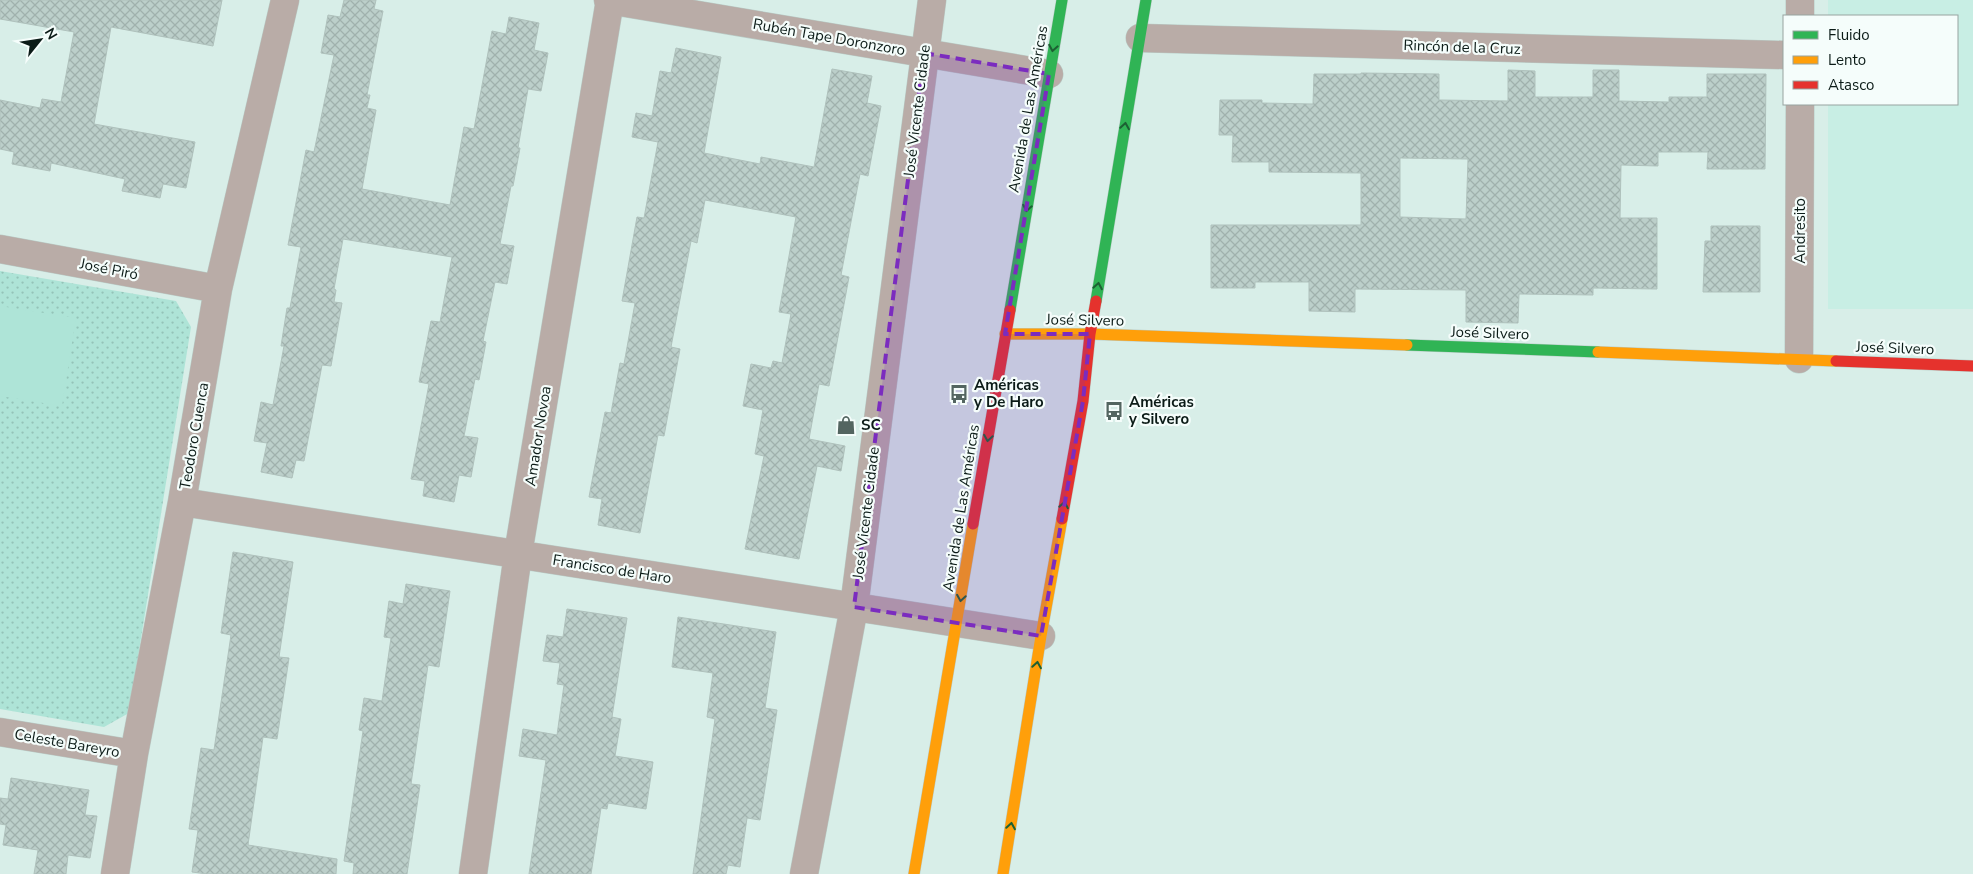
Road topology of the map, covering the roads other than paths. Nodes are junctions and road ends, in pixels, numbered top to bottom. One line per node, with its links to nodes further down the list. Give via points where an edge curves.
1 (285, 0): 14 (street, Teodoro Cuenca)
2 (609, 0): 9 (street, Rubén Tape Doronzoro); 20 (street, Amador Novoa)
3 (932, 0): 9 (street, José Vicente Cidade)
4 (1062, 0): 11 (main road, Avenida de Las Américas, one-way to 11)
5 (1146, 0): 8 (main road)
6 (1800, 0): 7 (street)
7 (1800, 15)
8 (1140, 38): 10 (street, Rincón de la Cruz); 16 (main road, one-way to 8)
9 (924, 53): 11 (street, Rubén Tape Doronzoro); 21 (street, José Vicente Cidade)
10 (1783, 55)
11 (1049, 74): 15 (main road, Avenida de Las Américas, one-way to 15)
12 (1800, 105): 17 (street, Andresito)
13 (0, 248): 14 (street, José Piró)
14 (218, 289): 19 (street, Teodoro Cuenca)
15 (1005, 334): 16 (main road, José Silvero); 22 (main road, Avenida de Las Américas, one-way to 22)
16 (1090, 334): 17 (main road, José Silvero); 23 (main road, one-way to 16, via 1082,401)
17 (1799, 359): 18 (main road, José Silvero)
18 (1973, 366)
19 (182, 502): 20 (street, Francisco de Haro); 25 (street, Teodoro Cuenca)
20 (518, 554): 21 (street, Francisco de Haro); 27 (street, Amador Novoa)
21 (854, 606): 22 (street, Francisco de Haro); 28 (street, José Vicente Cidade)
22 (957, 623): 23 (street, Francisco de Haro); 29 (main road, Avenida de Las Américas)
23 (1041, 636): 30 (main road, one-way to 23)
24 (0, 732): 25 (street, Celeste Bareyro)
25 (134, 754): 26 (street, Teodoro Cuenca)
26 (115, 874)
27 (473, 874)
28 (804, 874)
29 (914, 874)
30 (1003, 874)

